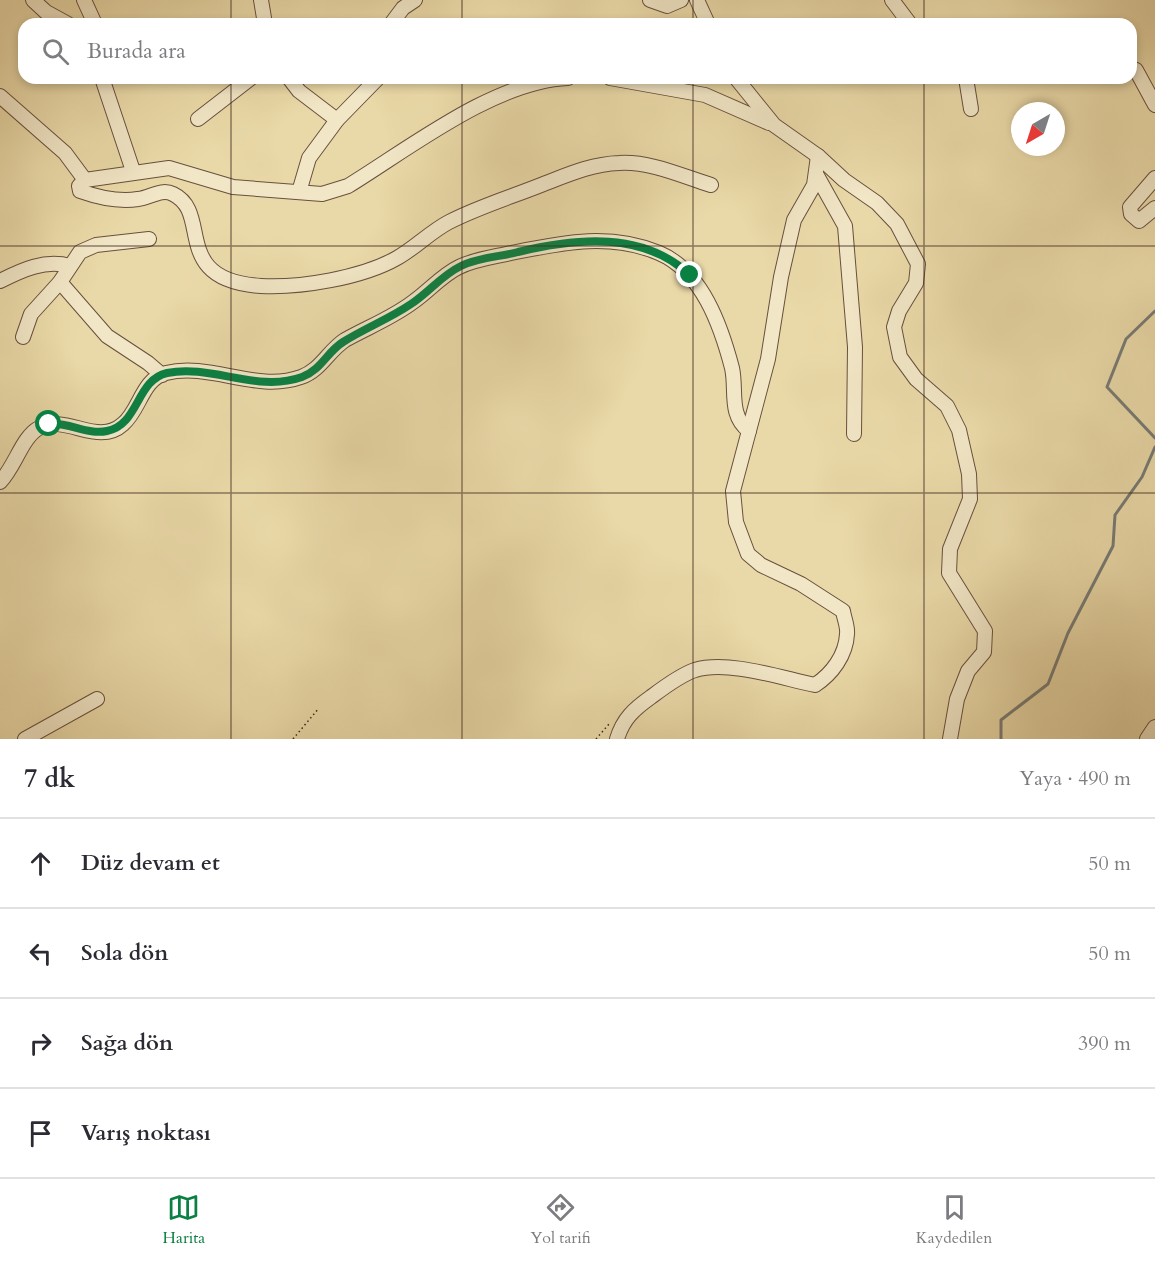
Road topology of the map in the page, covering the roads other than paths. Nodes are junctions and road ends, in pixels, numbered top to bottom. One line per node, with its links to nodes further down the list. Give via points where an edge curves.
1 (33, 0): 9 (street)
2 (84, 0): 10 (street)
3 (261, 0): 11 (street)
4 (415, 0): 12 (street)
5 (650, 0): 6 (street, via 667,6)
6 (681, 0)
7 (697, 0): 13 (street)
8 (892, 0): 14 (street)
9 (57, 18)
10 (92, 18)
11 (264, 18)
12 (396, 18)
13 (705, 18)
14 (906, 18)
15 (1137, 72): 25 (street)
16 (104, 84): 31 (street)
17 (243, 84): 27 (street)
18 (294, 84): 28 (street)
19 (372, 84): 28 (street)
20 (531, 84): 36 (street, via 490,98 348,186 322,194)
21 (644, 84): 29 (street, via 705,95)
22 (741, 84): 29 (street)
23 (967, 84): 26 (street)
24 (0, 96): 34 (street, via 65,153)
25 (1155, 105)
26 (971, 109)
27 (198, 119)
28 (337, 120): 36 (street, via 309,158)
29 (774, 125): 30 (street)
30 (818, 156): 32 (street); 51 (street, via 897,224 918,264 916,283 899,310 894,327 900,357 916,379 947,406 959,430 969,474 970,499 950,549 949,573 985,631 984,652 968,671 957,699)
31 (133, 171): 34 (street); 36 (street, via 169,168 233,187)
32 (816, 174): 44 (street, via 794,220 768,359); 45 (street, via 845,226 855,347)
33 (1155, 178): 37 (street, via 1131,207 1131,214 1140,221)
34 (85, 180): 35 (street, via 80,191 117,199 138,200 162,192 175,195 184,203 200,255 210,269 231,281 261,286 302,285 372,269 397,258 452,220 595,166 638,164)
35 (711, 185)
36 (299, 192)
37 (1155, 208)
38 (149, 239): 39 (street, via 90,247 80,252)
39 (70, 266): 40 (street, via 46,264); 41 (street)
40 (0, 281)
41 (60, 282): 42 (street, via 31,314); 43 (street, via 107,336)
42 (23, 337)
43 (162, 375): 44 (street, via 206,373 263,382 302,377 319,367 343,342 394,315 462,265 550,244 611,241 657,252 675,262 697,283 707,299 732,369 736,414); 46 (street, via 148,387 122,426 98,432 54,424 39,427 29,435 16,463)
44 (749, 430): 50 (street, via 733,491 736,522 748,554 761,566 801,584 843,611 848,634 838,663 815,685 732,668 695,670 635,708 621,724)
45 (854, 434)
46 (0, 482)
47 (97, 699): 49 (street)
48 (1155, 727): 52 (street)
49 (25, 739)
50 (617, 739)
51 (950, 739)
52 (1147, 739)

